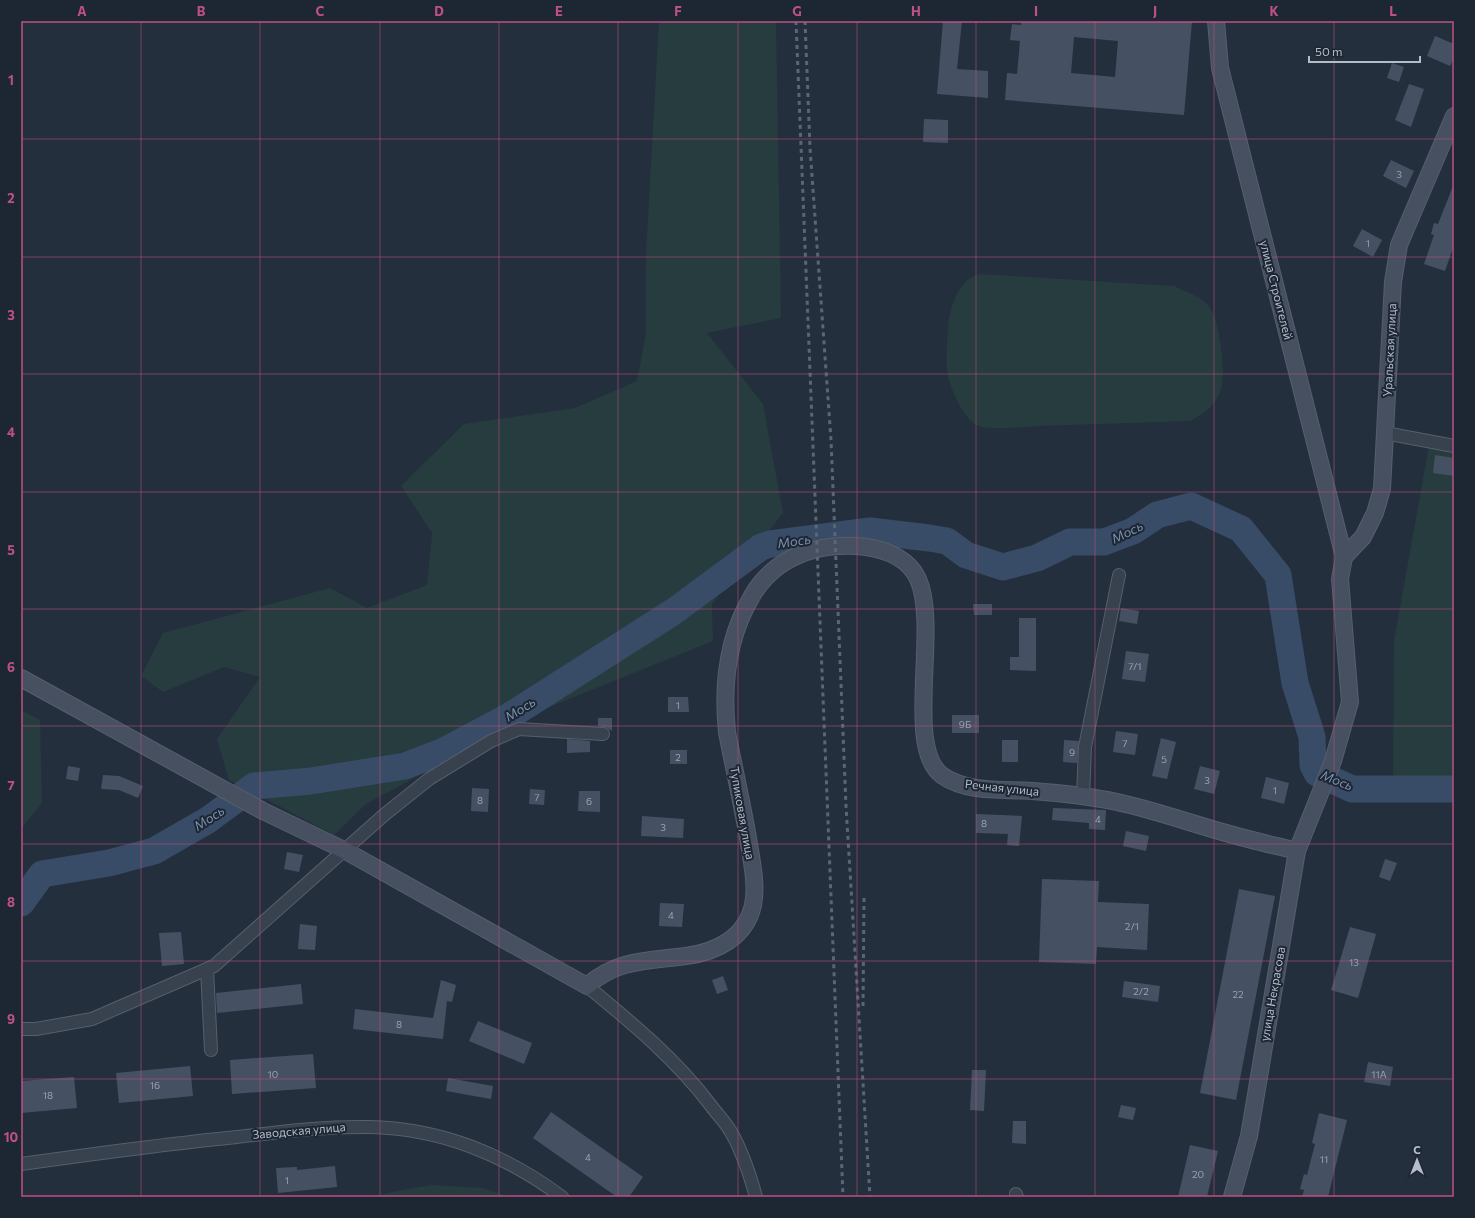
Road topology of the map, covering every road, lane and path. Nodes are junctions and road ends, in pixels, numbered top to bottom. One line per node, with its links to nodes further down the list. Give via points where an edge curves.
1 (1216, 21): 7 (street, улица Строителей, via 1220,68)
2 (1454, 116): 3 (street, Уральская улица)
3 (1449, 143): 4 (street, Уральская улица, via 1400,245 1393,282)
4 (1385, 433): 5 (street); 7 (street, Уральская улица, via 1382,489 1375,513 1363,536)
5 (1454, 446)
6 (801, 554): 11 (street, Речная улица, via 828,548 868,547 892,554 903,561 917,578 925,605 927,625 923,734 928,757 934,768 951,781 970,786); 15 (street, Тупиковая улица, via 775,569 752,594 735,630 729,650 725,692 727,732 746,824 754,894 747,921 731,940 711,951 623,965 600,974)
7 (1344, 557): 13 (street, улица Некрасова, via 1340,579 1350,702 1333,761)
8 (1119, 576): 11 (street, via 1085,747)
9 (21, 678): 12 (street, via 263,811)
10 (603, 734): 12 (street, via 519,729 491,742 429,779)
11 (1083, 796): 13 (street, Речная улица, via 1118,802)
12 (344, 850): 14 (street, via 214,966); 15 (street)
13 (1297, 851): 21 (street, улица Некрасова, via 1249,1136)
14 (207, 969): 16 (street, via 92,1019 36,1029); 17 (street)
15 (587, 986): 20 (street, via 643,1032 704,1096 730,1131 752,1181)
16 (21, 1029)
17 (211, 1050)
18 (21, 1164): 19 (street, Заводская улица, via 289,1131 384,1127 433,1134 483,1150 530,1174)
19 (562, 1197)
20 (756, 1197)
21 (1232, 1197)

